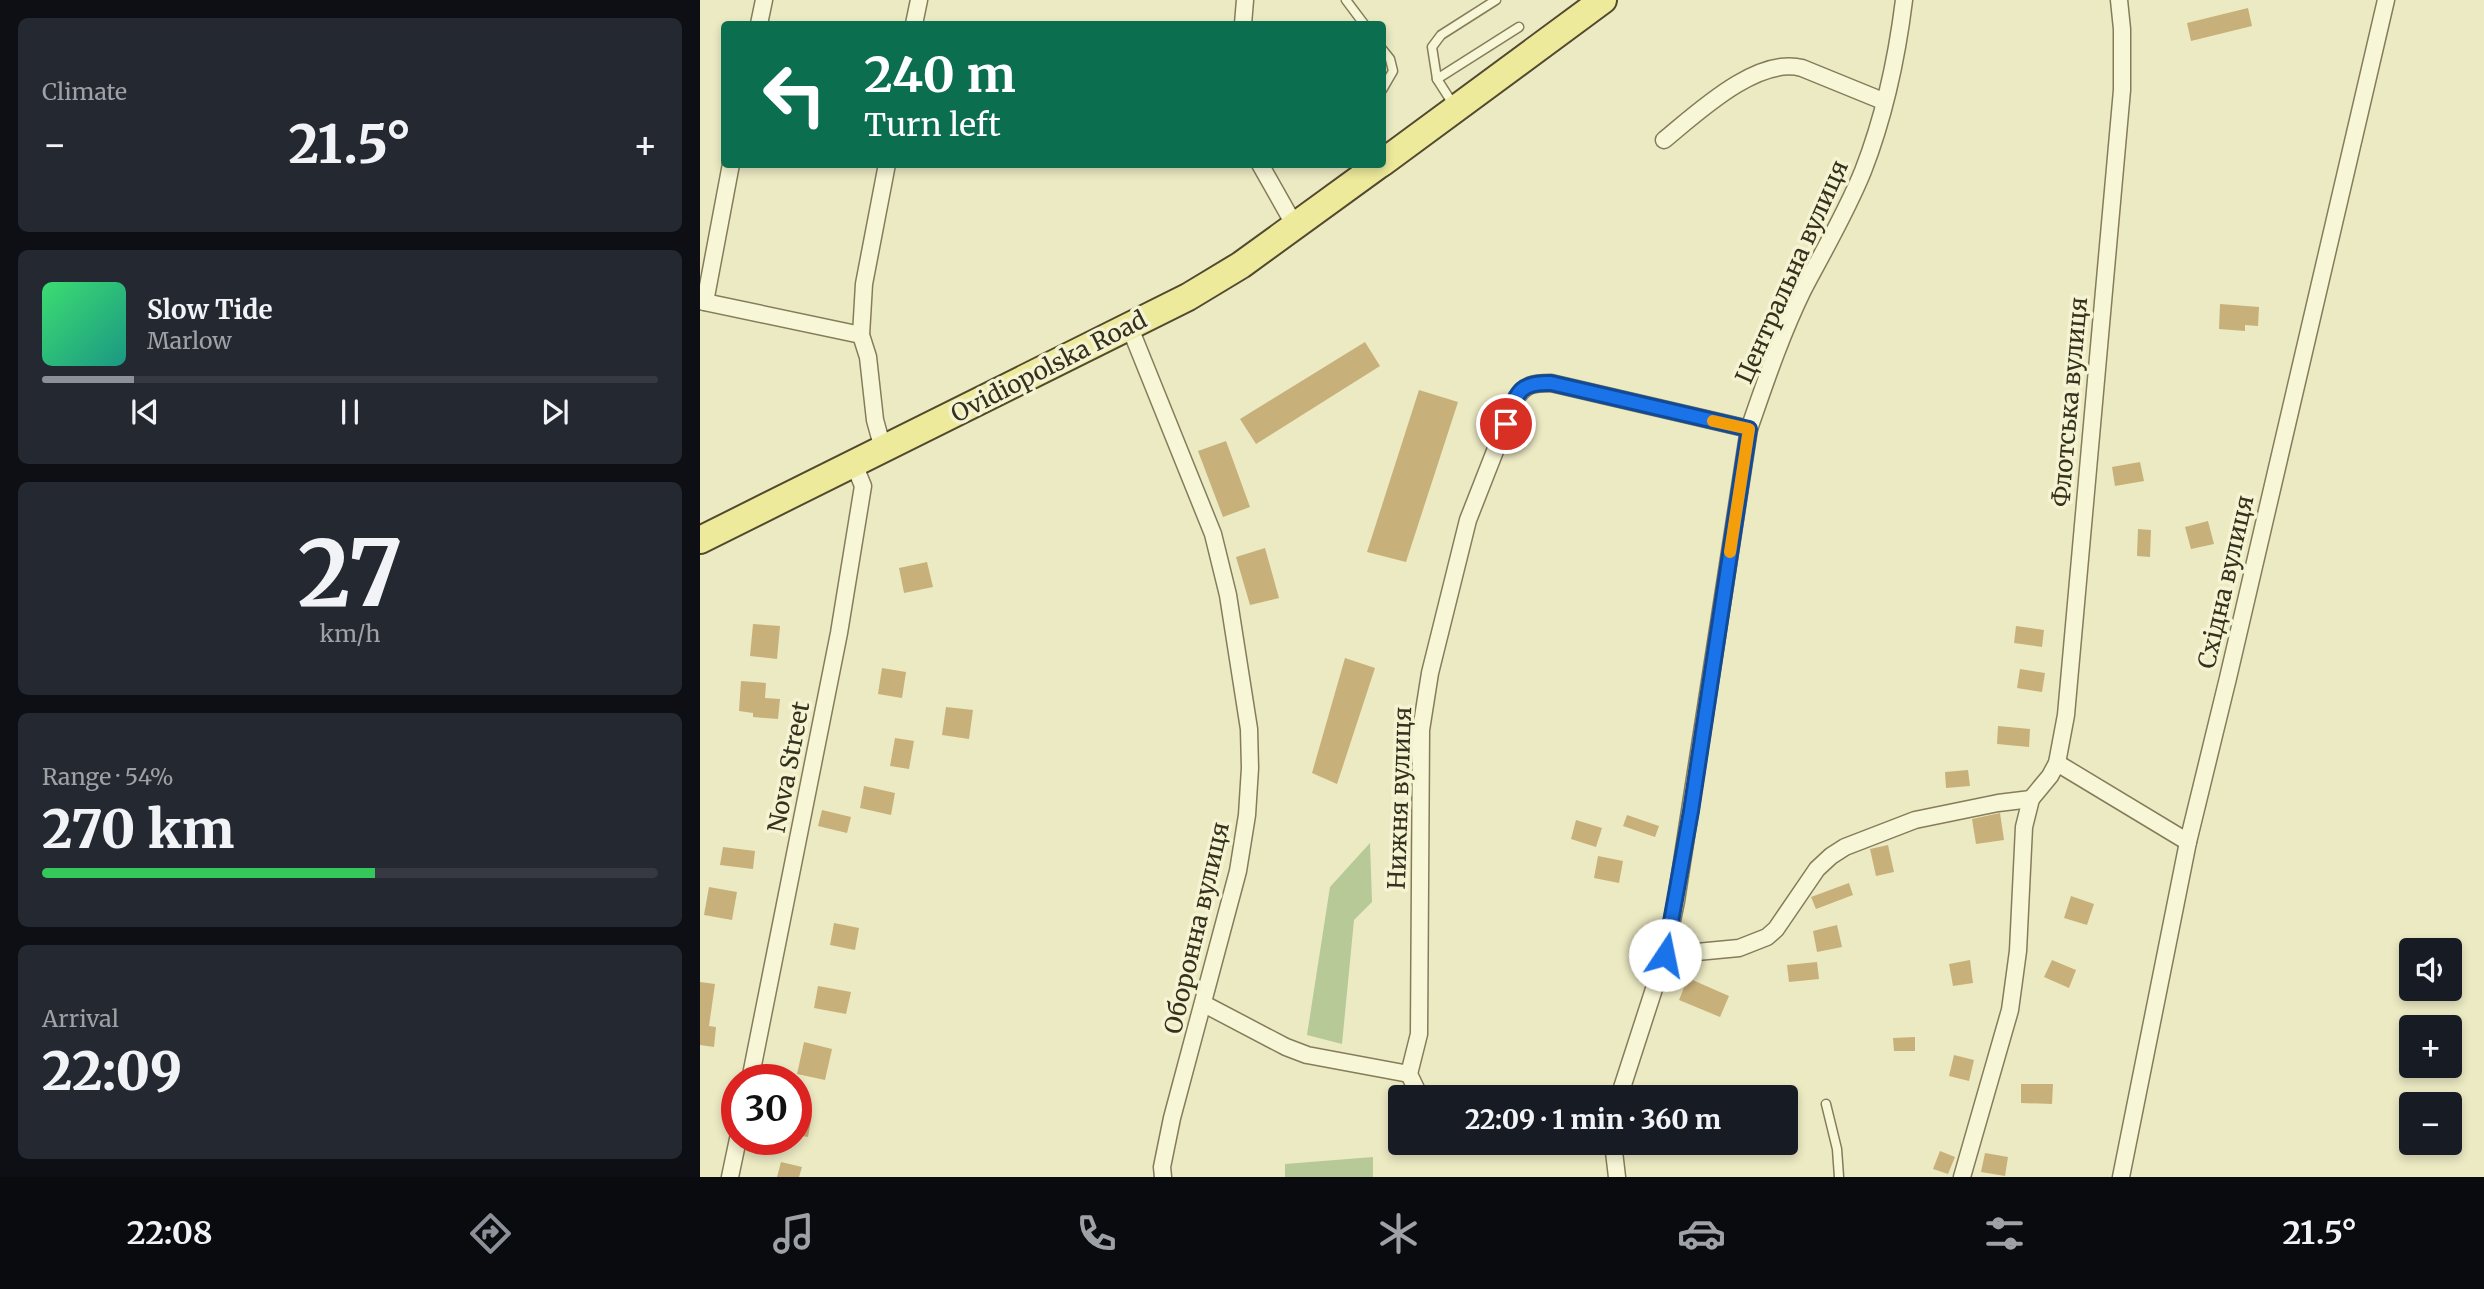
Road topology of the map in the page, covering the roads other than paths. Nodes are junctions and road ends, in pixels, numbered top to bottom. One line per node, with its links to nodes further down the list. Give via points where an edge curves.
1 (764, 0): 11 (street)
2 (919, 0): 12 (street)
3 (1245, 0): 13 (street)
4 (1346, 0): 14 (lane)
5 (1496, 0): 17 (lane, via 1434,43)
6 (1603, 0): 10 (main road, Ovidiopolska Road)
7 (1904, 0): 19 (street, Центральна вулиця)
8 (2119, 0): 35 (street, Флотська вулиця, via 2122,90 2066,715)
9 (2386, 0): 37 (street, Східна вулиця)
10 (1582, 8): 20 (main road, Ovidiopolska Road)
11 (760, 21)
12 (915, 21)
13 (1243, 21)
14 (1362, 21)
15 (1519, 27): 17 (lane)
16 (1386, 54): 18 (lane, via 1393,71)
17 (1437, 79): 20 (lane)
18 (1386, 83)
19 (1883, 101): 21 (street, via 1802,68 1780,66 1715,99); 31 (street, Центральна вулиця, via 1860,178 1794,312)
20 (1456, 110): 22 (main road, Ovidiopolska Road)
21 (1664, 140)
22 (1386, 159)
23 (730, 168): 28 (street)
24 (886, 168): 30 (street, via 864,284)
25 (1262, 168): 27 (street)
26 (1374, 168): 27 (main road, Ovidiopolska Road)
27 (1295, 226): 29 (main road, Ovidiopolska Road, via 1224,276)
28 (702, 302): 30 (street)
29 (1130, 328): 32 (main road, Ovidiopolska Road); 39 (street, Оборонна вулиця, via 1213,534 1228,594 1249,729 1247,815 1238,871)
30 (861, 335): 32 (street)
31 (1749, 429): 38 (street, Центральна вулиця); 41 (street, Нижня вулиця, via 1551,383 1523,387 1515,400 1468,520 1421,730 1419,1034)
32 (883, 449): 33 (main road, Ovidiopolska Road)
33 (854, 464): 34 (main road, Ovidiopolska Road); 40 (street, Nova Street, via 863,486 841,620)
34 (700, 540)
35 (2057, 762): 36 (street, Флотська вулиця); 37 (street)
36 (2031, 799): 38 (street, via 1915,820 1845,847 1818,869 1767,937 1739,948); 51 (street, Флотська вулиця, via 2024,827 2010,1010)
37 (2188, 842): 52 (street, Східна вулиця)
38 (1665, 955): 43 (street, Центральна вулиця)
39 (1204, 1004): 41 (street, via 1307,1055); 48 (street, Оборонна вулиця, via 1172,1118)
40 (753, 1064)
41 (1409, 1074): 42 (street)
42 (1414, 1085)
43 (1623, 1085)
44 (1826, 1104): 50 (lane)
45 (735, 1155): 47 (street)
46 (1614, 1155): 49 (street)
47 (730, 1177)
48 (1163, 1177)
49 (1617, 1177)
50 (1839, 1177)
51 (1962, 1177)
52 (2121, 1177)

